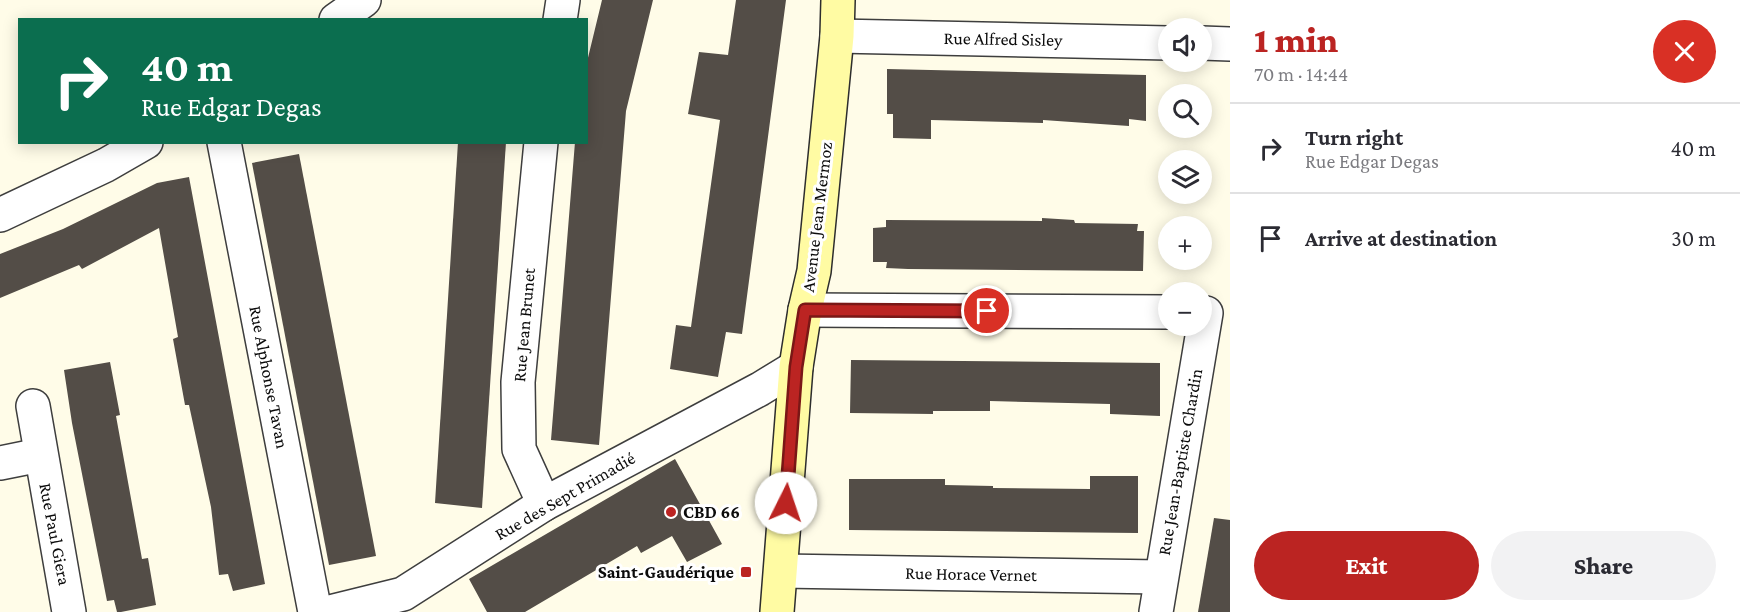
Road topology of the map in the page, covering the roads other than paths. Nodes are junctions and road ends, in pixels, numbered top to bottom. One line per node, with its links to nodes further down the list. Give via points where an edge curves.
1 (364, 0): 4 (street)
2 (563, 0): 5 (street)
3 (838, 0): 6 (street, Avenue Jean Mermoz)
4 (339, 18)
5 (560, 18)
6 (837, 36): 7 (street, Rue Alfred Sisley); 14 (street, Avenue Jean Mermoz, via 814,271)
7 (1158, 42)
8 (1212, 43): 9 (street)
9 (1230, 44)
10 (143, 144): 13 (street)
11 (224, 144): 25 (street, Rue Alphonse Tavan)
12 (541, 144): 21 (street, Rue Jean Brunet, via 518,382 519,449)
13 (0, 214)
14 (805, 310): 15 (street); 17 (street, Avenue Jean Mermoz)
15 (1158, 312)
16 (1207, 336): 23 (street, Rue Jean-Baptiste Chardin)
17 (796, 367): 21 (street, Rue des Sept Primadié); 22 (street, Avenue Jean Mermoz)
18 (33, 406): 19 (street, Rue Paul Giera)
19 (40, 455): 20 (street); 24 (street, Rue Paul Giera)
20 (0, 463)
21 (544, 504): 26 (street, Rue des Sept Primadié, via 403,594)
22 (781, 571): 23 (street, Rue Horace Vernet); 27 (street, Avenue Jean Mermoz)
23 (1161, 576): 28 (street, Rue Jean-Baptiste Chardin)
24 (69, 612)
25 (315, 612)
26 (330, 612)
27 (777, 612)
28 (1156, 612)

